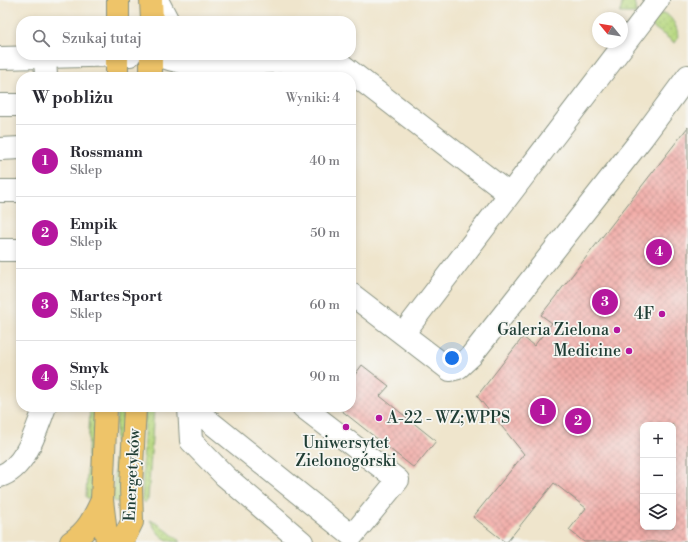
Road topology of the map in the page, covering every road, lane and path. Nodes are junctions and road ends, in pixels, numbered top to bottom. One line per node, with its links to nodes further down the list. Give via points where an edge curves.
1 (118, 0): 5 (main road)
2 (152, 0): 6 (main road)
3 (157, 0): 7 (street)
4 (658, 0): 28 (street)
5 (118, 16)
6 (152, 16)
7 (165, 16)
8 (0, 58): 15 (street)
9 (151, 60): 16 (main road)
10 (171, 60): 12 (street)
11 (120, 61): 15 (street)
12 (203, 66): 13 (street); 17 (street)
13 (248, 66): 14 (street, via 277,61); 18 (street)
14 (335, 66): 19 (street)
15 (46, 67)
16 (151, 72)
17 (190, 72)
18 (268, 72)
19 (343, 72)
20 (688, 76): 32 (street, via 471,356 458,368 450,370)
21 (356, 81): 28 (street)
22 (0, 105): 23 (street)
23 (16, 105)
24 (16, 148): 25 (street)
25 (0, 149)
26 (0, 191): 27 (street)
27 (16, 192)
28 (509, 194): 32 (street)
29 (0, 250): 30 (street)
30 (16, 250)
31 (356, 298): 32 (street)
32 (403, 334)
33 (43, 412): 39 (street, via 21,459 12,471)
34 (106, 412): 40 (main road, Energetyków)
35 (135, 412): 41 (main road, Energetyków)
36 (189, 412): 47 (street, via 191,441 225,476)
37 (198, 412): 42 (street)
38 (310, 412): 42 (street, via 398,480)
39 (0, 476)
40 (102, 500): 43 (main road, via 91,523); 44 (main road, Energetyków)
41 (132, 522): 45 (main road, Energetyków); 46 (main road)
42 (350, 539)
43 (71, 542)
44 (107, 542)
45 (122, 542)
46 (143, 542)
47 (302, 542)

